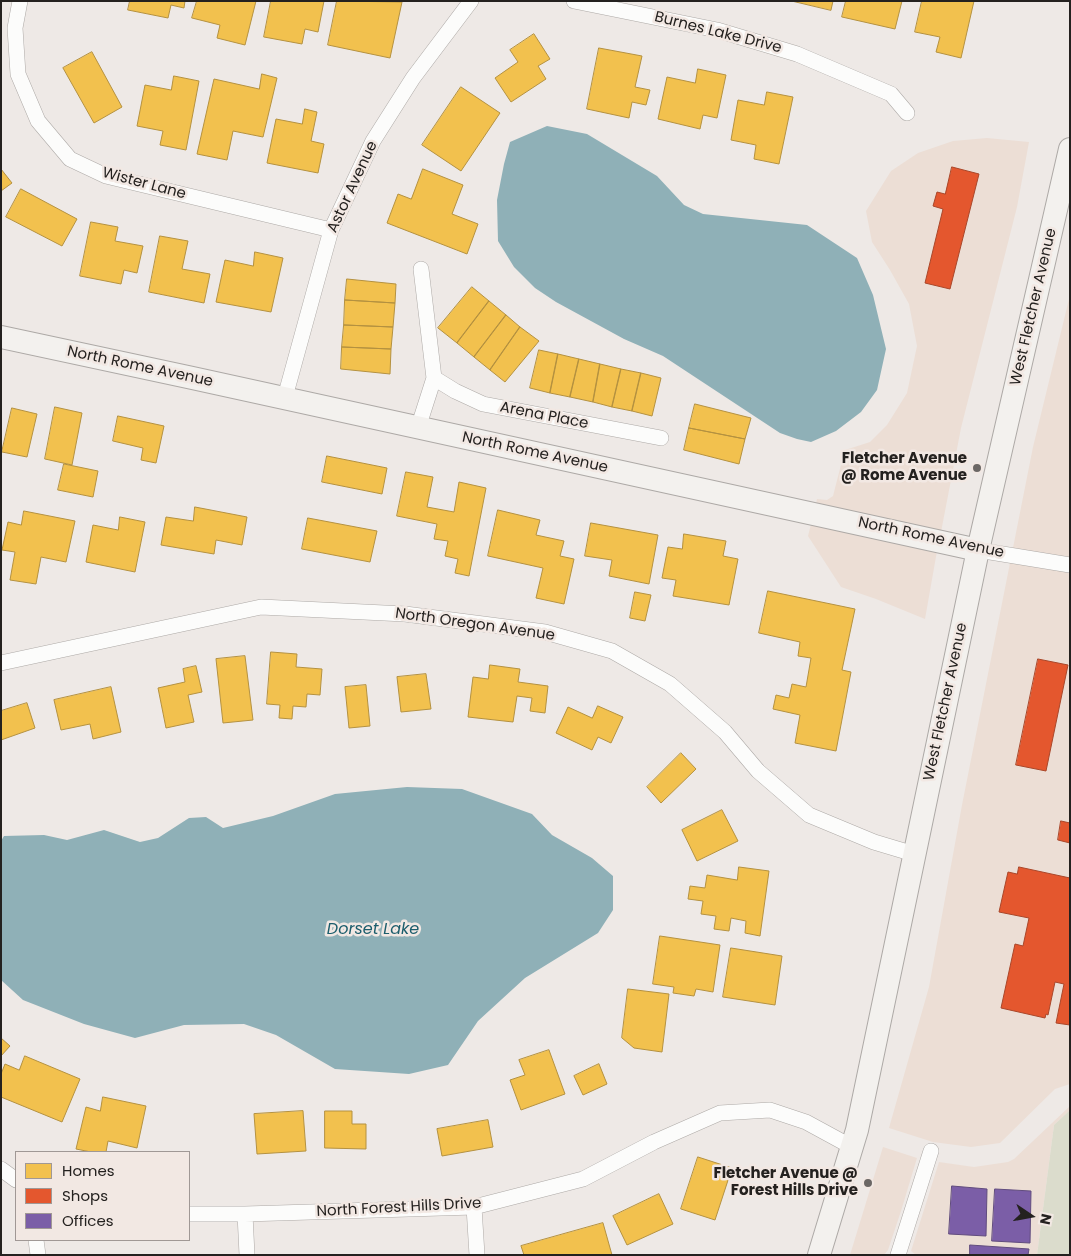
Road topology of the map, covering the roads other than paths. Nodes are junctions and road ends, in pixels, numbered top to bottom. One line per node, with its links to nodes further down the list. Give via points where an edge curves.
1 (20, 1): 6 (street, Wister Lane, via 15,28 18,74 38,121 70,159 106,176)
2 (471, 1): 6 (street, Astor Avenue, via 413,78 373,141)
3 (574, 1): 4 (street, Burnes Lake Drive, via 717,30 798,54 891,94)
4 (907, 113)
5 (1070, 149): 13 (main road, West Fletcher Avenue)
6 (331, 230): 10 (street, Astor Avenue)
7 (421, 269): 9 (street)
8 (1, 337): 10 (main road, North Rome Avenue)
9 (434, 378): 11 (street); 12 (street, Arena Place, via 483,404)
10 (285, 397): 11 (main road, North Rome Avenue)
11 (418, 428): 13 (main road, North Rome Avenue)
12 (661, 438)
13 (978, 550): 14 (street, North Rome Avenue); 16 (main road, West Fletcher Avenue)
14 (1070, 565)
15 (1, 663): 16 (street, North Oregon Avenue, via 261,607 405,614 545,632 612,651 670,684 725,732 758,771 809,815 874,842)
16 (914, 854): 17 (main road, West Fletcher Avenue)
17 (852, 1147): 21 (street, North Forest Hills Drive, via 806,1122 770,1110 720,1113 654,1142 583,1179); 28 (main road, West Fletcher Avenue)
18 (931, 1151): 29 (street)
19 (1, 1170): 20 (street)
20 (15, 1179)
21 (474, 1207): 23 (street, North Forest Hills Drive); 27 (street)
22 (190, 1214): 23 (street, North Forest Hills Drive)
23 (245, 1214): 26 (street)
24 (36, 1241): 25 (street)
25 (38, 1255)
26 (247, 1255)
27 (477, 1255)
28 (819, 1255)
29 (898, 1255)

